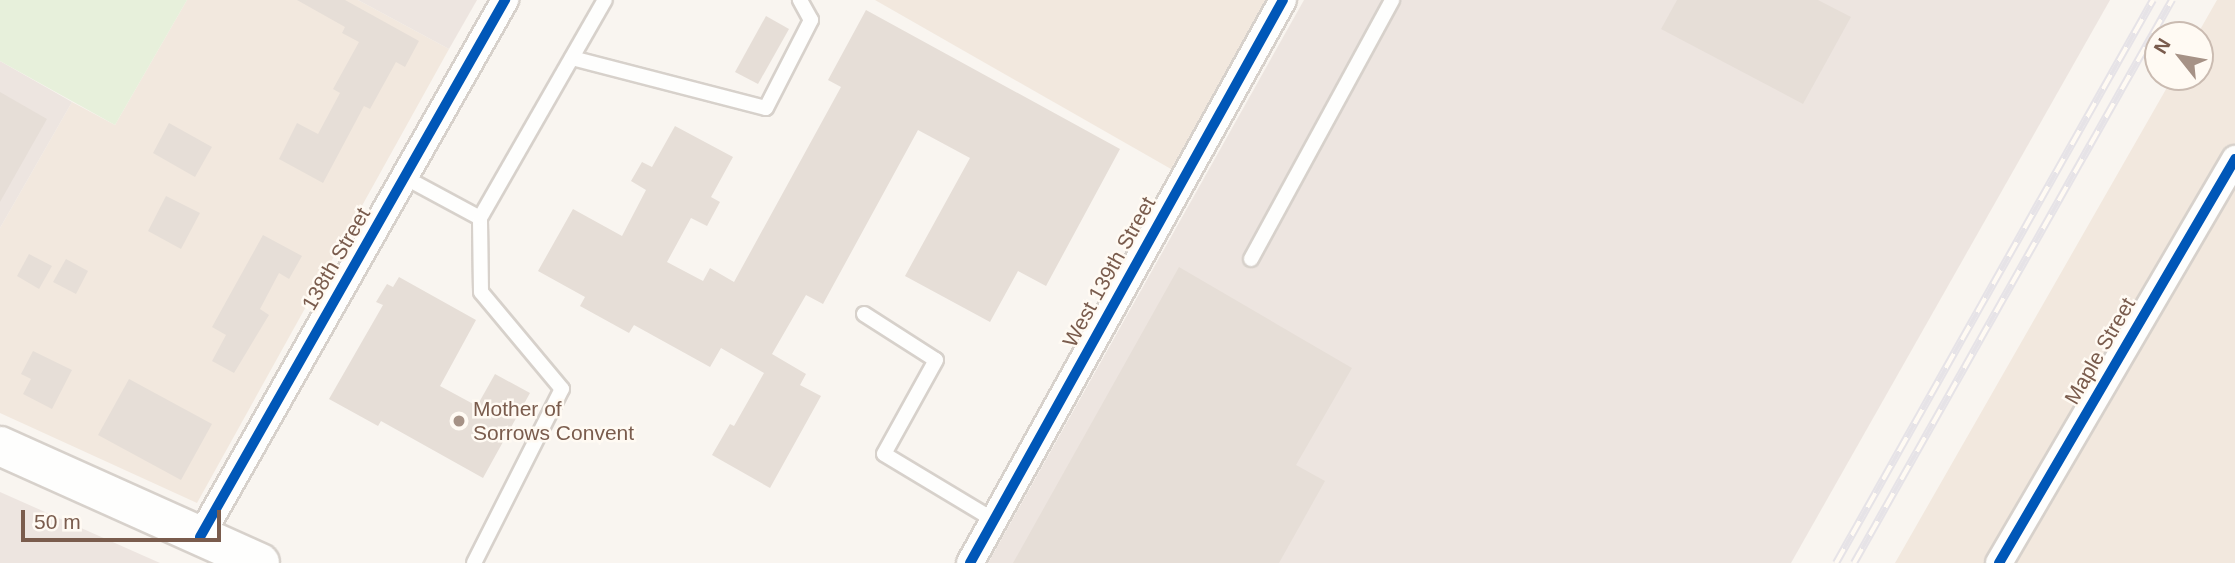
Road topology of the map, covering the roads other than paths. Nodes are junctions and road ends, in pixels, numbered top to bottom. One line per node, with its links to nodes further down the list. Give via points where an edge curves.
1 (505, 0): 8 (street, 138th Street)
2 (605, 0): 6 (lane)
3 (800, 0): 6 (lane, via 811,20 766,108)
4 (1283, 0): 14 (street, West 139th Street)
5 (1392, 0): 11 (lane)
6 (572, 58): 10 (lane)
7 (2235, 159): 9 (street, Maple Street)
8 (404, 177): 10 (lane); 15 (street, 138th Street)
9 (2226, 189): 19 (street, Maple Street)
10 (480, 218): 17 (lane, via 481,292 562,389)
11 (1251, 259)
12 (864, 314): 14 (lane, via 936,360 884,454)
13 (0, 446): 15 (main road)
14 (994, 520): 18 (street, West 139th Street)
15 (200, 537): 16 (main road)
16 (260, 563)
17 (474, 563)
18 (970, 563)
19 (1999, 563)

